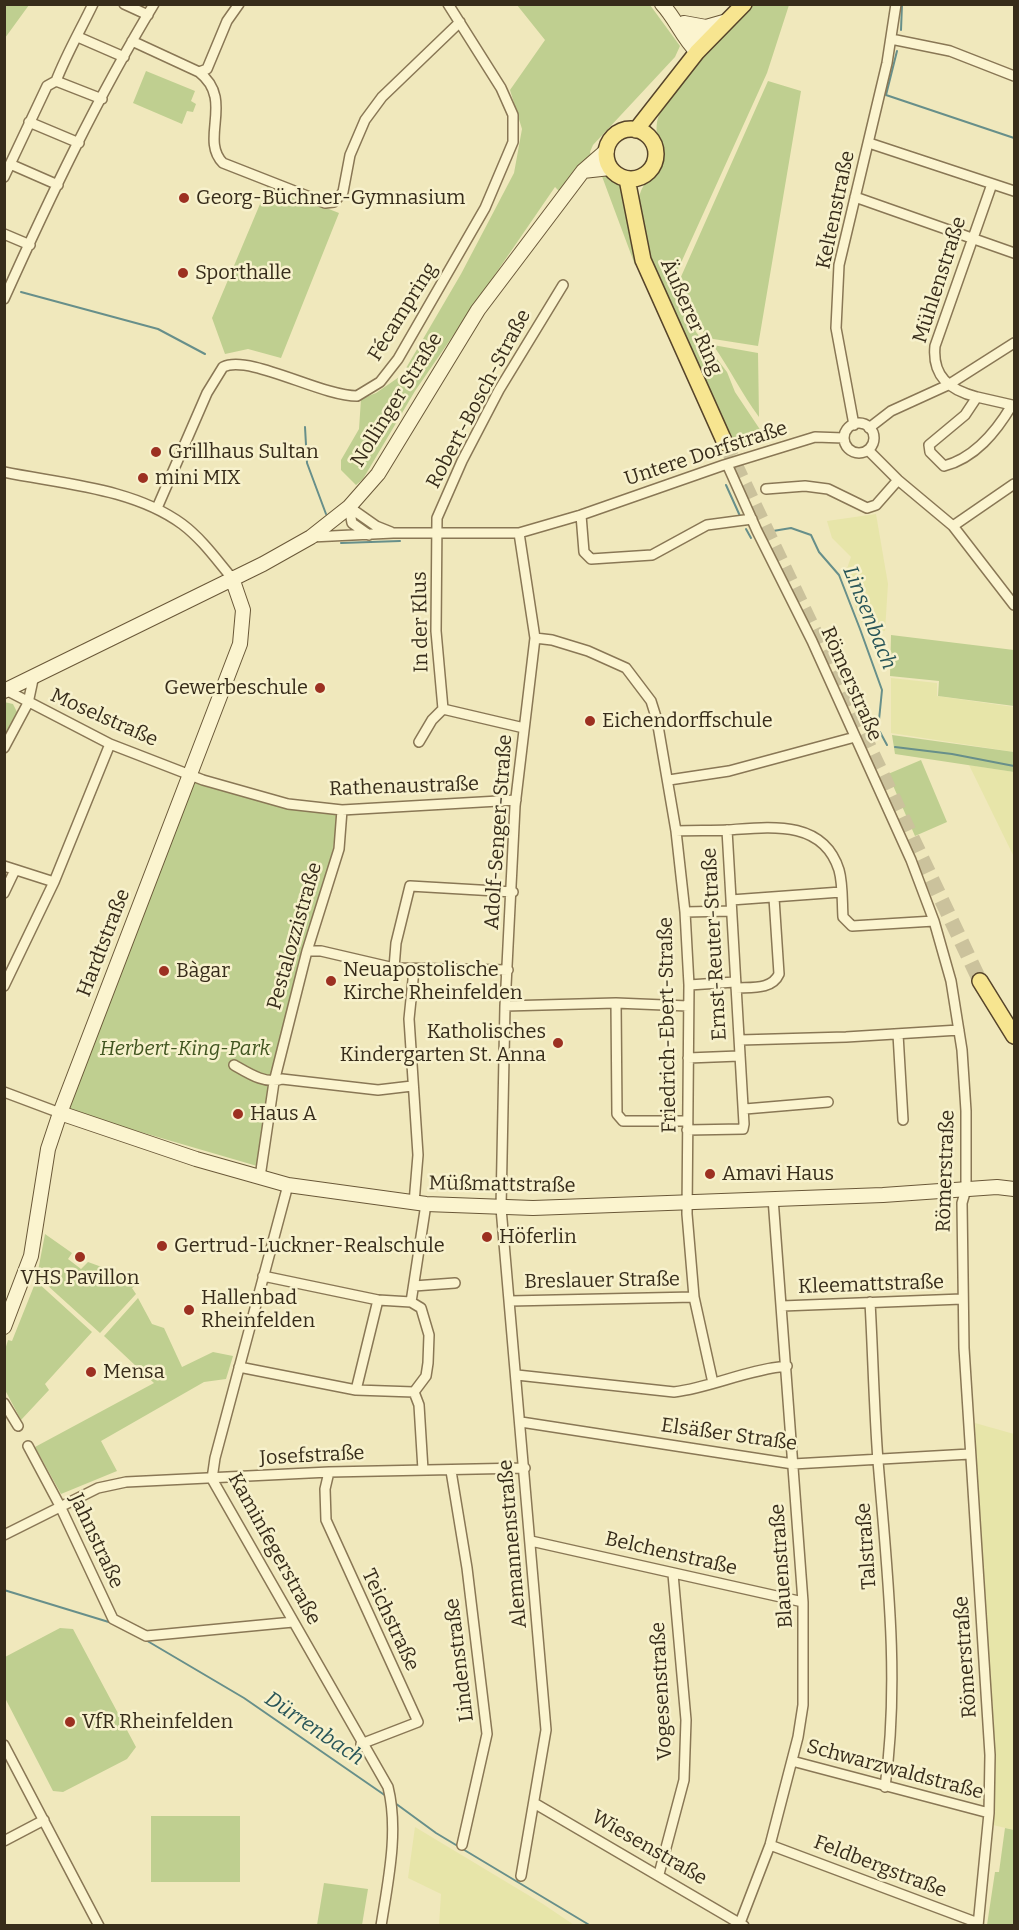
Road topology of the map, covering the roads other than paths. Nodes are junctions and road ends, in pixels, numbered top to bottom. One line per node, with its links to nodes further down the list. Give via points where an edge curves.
1 (93, 4): 13 (street)
2 (124, 4): 9 (street)
3 (154, 4): 9 (street)
4 (239, 4): 18 (street, via 227,21 207,69)
5 (448, 4): 11 (street, Fécampring)
6 (662, 4): 12 (street)
7 (744, 4): 10 (main road)
8 (896, 4): 14 (street, Keltenstraße)
9 (148, 15): 15 (street)
10 (727, 21): 12 (street, via 706,27); 16 (main road)
11 (460, 22): 18 (street, via 382,98 366,120 350,155 343,192 334,202 325,203 235,169 216,156 213,147 218,109 213,88); 57 (street, Fécampring, via 490,67 513,115 513,142 485,208 398,359 380,382 357,396 320,390 239,363 223,367 207,393)
12 (682, 23): 16 (street, via 699,38)
13 (78, 37): 17 (street); 20 (street, via 70,43)
14 (891, 39): 19 (street, via 951,51); 25 (street, Keltenstraße)
15 (132, 41): 17 (street); 18 (street)
16 (697, 51): 23 (main road, via 656,105)
17 (124, 57): 21 (street)
18 (199, 72)
19 (1014, 76)
20 (56, 81): 21 (street); 22 (street, via 47,86)
21 (102, 99): 24 (street)
22 (29, 122): 24 (street); 27 (street)
23 (642, 132): 26 (main road, via 617,134); 31 (main road, via 655,146 656,159 650,170)
24 (79, 143): 33 (street)
25 (869, 143): 32 (street); 35 (street, Keltenstraße)
26 (607, 150): 28 (main road); 29 (street, Nollinger Straße)
27 (10, 164): 30 (street); 33 (street)
28 (610, 168): 29 (street); 31 (main road, via 618,175)
29 (583, 171): 56 (street, Nollinger Straße, via 478,310 378,474)
30 (4, 177)
31 (634, 178): 49 (main road, Äußerer Ring, via 643,260)
32 (992, 184): 34 (street); 37 (street, Mühlenstraße)
33 (58, 185): 38 (street)
34 (1014, 191)
35 (855, 197): 37 (street); 46 (street, Keltenstraße, via 839,265 836,328)
36 (4, 234): 38 (street)
37 (972, 238): 39 (street); 43 (street, Mühlenstraße, via 935,346 933,363)
38 (30, 245): 41 (street)
39 (1014, 252)
40 (563, 285): 63 (street, Robert-Bosch-Straße, via 499,390 462,461 437,518)
41 (4, 299)
42 (1014, 342): 43 (street)
43 (948, 385): 44 (street); 47 (street, via 891,411)
44 (977, 397): 45 (street); 45 (street, via 965,415 929,446 944,466 961,461 997,430)
45 (1013, 406)
46 (854, 425): 47 (street); 48 (street)
47 (869, 428): 50 (street, via 874,438)
48 (844, 438): 50 (street, Untere Dorfstraße, via 851,451); 51 (street, Untere Dorfstraße, via 815,437)
49 (725, 443)
50 (868, 450): 53 (street)
51 (727, 464): 58 (street, Untere Dorfstraße); 59 (street, Römerstraße)
52 (4, 472): 57 (street, via 111,494)
53 (898, 480): 55 (street, via 876,505 867,508 828,489); 60 (street)
54 (1014, 484): 60 (street)
55 (766, 489)
56 (349, 507): 61 (street, Untere Dorfstraße); 64 (street, via 352,523); 65 (street, Nollinger Straße)
57 (157, 508): 66 (street, via 204,543)
58 (581, 515): 59 (street, via 584,552 591,558 652,555 707,525); 62 (street, Untere Dorfstraße)
59 (752, 519): 74 (street, Römerstraße)
60 (952, 526): 67 (street)
61 (393, 533): 63 (street, Untere Dorfstraße); 64 (street, Untere Dorfstraße)
62 (519, 533): 63 (street, Untere Dorfstraße); 68 (street, Adolf-Senger-Straße)
63 (438, 534): 72 (street, In der Klus, via 436,631)
64 (369, 535): 65 (street, Untere Dorfstraße)
65 (311, 537): 66 (street, Nollinger Straße)
66 (232, 578): 69 (street, Nollinger Straße); 78 (street, Hardtstraße, via 243,610 243,633)
67 (1014, 601)
68 (535, 639): 73 (street, Adolf-Senger-Straße); 79 (street, Friedrich-Ebert-Straße, via 588,651 626,668 651,701)
69 (34, 675): 70 (street, Nollinger Straße); 71 (street)
70 (5, 690): 71 (street, Moselstraße)
71 (28, 703): 76 (street, Moselstraße); 77 (street)
72 (443, 709): 73 (street); 75 (street)
73 (524, 728): 80 (street, Adolf-Senger-Straße)
74 (855, 737): 79 (street, via 729,771); 94 (street, Römerstraße)
75 (419, 742)
76 (110, 744): 78 (street, Moselstraße); 86 (street)
77 (4, 748)
78 (189, 774): 81 (street, Rathenaustraße, via 288,804); 118 (street, Hardtstraße)
79 (669, 780): 83 (street, Friedrich-Ebert-Straße)
80 (516, 800): 81 (street, Rathenaustraße); 87 (street, Adolf-Senger-Straße)
81 (342, 810): 95 (street, Pestalozzistraße, via 339,849)
82 (727, 830): 83 (street); 88 (street, via 787,826 809,835 827,848 834,859); 91 (street, Ernst-Reuter-Straße)
83 (676, 831): 93 (street, Friedrich-Ebert-Straße)
84 (4, 866): 85 (street)
85 (15, 870): 86 (street); 89 (street)
86 (54, 882): 102 (street)
87 (513, 892): 96 (street, via 410,886); 98 (street, Adolf-Senger-Straße)
88 (841, 892): 90 (street); 94 (street, via 843,916 852,926)
89 (4, 893)
90 (774, 898): 91 (street); 101 (street, via 779,974 776,982 769,986)
91 (731, 900): 92 (street, Ernst-Reuter-Straße)
92 (731, 911): 93 (street); 101 (street, Ernst-Reuter-Straße)
93 (685, 912): 100 (street, Friedrich-Ebert-Straße)
94 (934, 921): 106 (street, Römerstraße)
95 (307, 951): 96 (street); 113 (street, Pestalozzistraße)
96 (394, 968): 97 (street)
97 (414, 970): 98 (street); 114 (street, via 409,1019)
98 (508, 970): 104 (street, Adolf-Senger-Straße)
99 (980, 981): 108 (main road)
100 (689, 985): 101 (street); 105 (street, Friedrich-Ebert-Straße)
101 (736, 985): 109 (street, Ernst-Reuter-Straße)
102 (4, 986)
103 (616, 1003): 104 (street); 105 (street); 120 (street, via 617,1114 623,1121)
104 (505, 1006): 128 (street, Adolf-Senger-Straße)
105 (688, 1006): 111 (street, Friedrich-Ebert-Straße)
106 (959, 1030): 107 (street); 123 (street, Römerstraße, via 966,1087)
107 (898, 1034): 109 (street); 119 (street)
108 (1014, 1036)
109 (740, 1040): 110 (street, Ernst-Reuter-Straße)
110 (739, 1056): 111 (street, Ernst-Reuter-Straße); 117 (street, Ernst-Reuter-Straße)
111 (688, 1058): 120 (street, Friedrich-Ebert-Straße)
112 (234, 1065): 113 (street)
113 (274, 1082): 114 (street, via 282,1079 378,1090); 121 (street, Pestalozzistraße)
114 (412, 1086): 127 (street)
115 (4, 1092): 118 (street, Müßmattstraße)
116 (828, 1102): 117 (street)
117 (745, 1108): 120 (street, via 743,1129)
118 (60, 1113): 121 (street, Müßmattstraße); 139 (street, Hardtstraße, via 48,1149 31,1256)
119 (903, 1120)
120 (687, 1126): 126 (street, Friedrich-Ebert-Straße)
121 (260, 1177): 122 (street, Müßmattstraße)
122 (288, 1185): 127 (street, Müßmattstraße); 129 (street, Kaminfegerstraße)
123 (966, 1189): 124 (street, Müßmattstraße); 125 (street, Müßmattstraße); 133 (street, Römerstraße, via 962,1203)
124 (1014, 1189)
125 (773, 1198): 126 (street, Müßmattstraße); 138 (street, Blauenstraße)
126 (686, 1201): 128 (street, Müßmattstraße); 132 (street, Friedrich-Ebert-Straße)
127 (420, 1203): 128 (street, Müßmattstraße); 131 (street)
128 (501, 1208): 135 (street, Alemannenstraße)
129 (263, 1276): 134 (street); 141 (street, Kaminfegerstraße)
130 (455, 1284): 131 (street)
131 (414, 1286): 136 (street)
132 (694, 1297): 135 (street, Breslauer Straße); 143 (street, Friedrich-Ebert-Straße)
133 (962, 1299): 137 (street, Kleemattstraße); 150 (street, Römerstraße)
134 (378, 1300): 136 (street); 144 (street)
135 (510, 1301): 142 (street, Alemannenstraße)
136 (411, 1302): 145 (street, via 421,1308 429,1335 426,1376)
137 (870, 1302): 138 (street, Kleemattstraße); 151 (street, Talstraße)
138 (782, 1306): 140 (street, Blauenstraße)
139 (4, 1327)
140 (787, 1366): 143 (street, via 756,1369); 152 (street, Blauenstraße)
141 (239, 1367): 144 (street); 157 (street, Kaminfegerstraße)
142 (516, 1375): 143 (street, via 652,1391 692,1389); 147 (street, Alemannenstraße)
143 (713, 1383)
144 (356, 1390): 145 (street)
145 (414, 1392): 154 (street)
146 (4, 1403): 148 (street)
147 (521, 1422): 152 (street, Elsäßer Straße); 153 (street, Alemannenstraße)
148 (18, 1426)
149 (28, 1446): 158 (street, Jahnstraße)
150 (970, 1454): 151 (street, Elsäßer Straße); 169 (street, Römerstraße, via 990,1755)
151 (878, 1460): 152 (street, Elsäßer Straße); 167 (street, Talstraße, via 887,1553 893,1698)
152 (793, 1464): 162 (street, Blauenstraße)
153 (525, 1468): 155 (street, Josefstraße); 160 (street, Alemannenstraße)
154 (423, 1470): 155 (street, Josefstraße); 156 (street, Josefstraße)
155 (451, 1471): 172 (street, Lindenstraße, via 487,1734)
156 (329, 1472): 157 (street, Josefstraße); 164 (street, Teichstraße, via 326,1520 418,1722)
157 (212, 1479): 158 (street, Josefstraße, via 120,1483 98,1488); 163 (street, Kaminfegerstraße)
158 (60, 1506): 159 (street, Josefstraße); 163 (street, Jahnstraße, via 113,1619 146,1636)
159 (4, 1534)
160 (531, 1541): 161 (street, Belchenstraße); 168 (street, Alemannenstraße, via 546,1730)
161 (673, 1574): 162 (street, Belchenstraße); 174 (street, Vogesenstraße, via 686,1720 684,1780)
162 (803, 1602): 166 (street, Blauenstraße, via 802,1705)
163 (293, 1622): 164 (street, Kaminfegerstraße)
164 (361, 1744): 179 (street, Kaminfegerstraße, via 388,1787 393,1808)
165 (4, 1745): 170 (street)
166 (792, 1761): 167 (street, Schwarzwaldstraße); 173 (street, Blauenstraße)
167 (885, 1787): 169 (street, Schwarzwaldstraße)
168 (534, 1803): 174 (street, Wiesenstraße); 175 (street, Alemannenstraße)
169 (989, 1813): 177 (street, Römerstraße)
170 (44, 1820): 171 (street); 178 (street)
171 (4, 1841)
172 (462, 1845)
173 (770, 1845): 176 (street, Blauenstraße); 177 (street, Feldbergstraße)
174 (659, 1874): 176 (street, Wiesenstraße)
175 (521, 1876)
176 (742, 1924)
177 (978, 1924)
178 (99, 1926)
179 (381, 1926)

